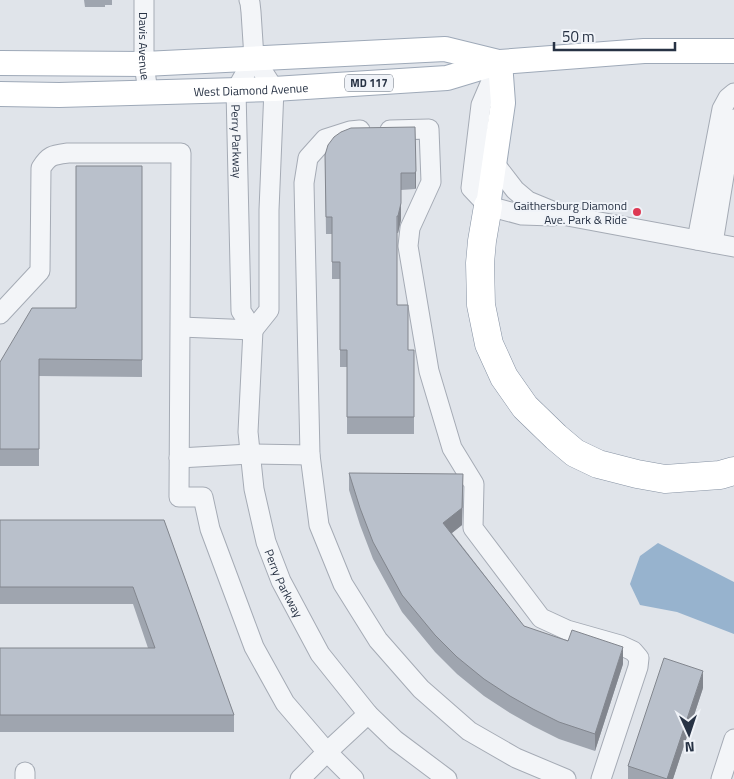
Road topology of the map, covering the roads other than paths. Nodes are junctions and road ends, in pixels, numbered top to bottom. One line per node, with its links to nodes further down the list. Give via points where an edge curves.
1 (144, 0): 7 (street, Davis Avenue)
2 (249, 0): 4 (street)
3 (734, 51): 5 (main road, West Diamond Avenue / MD 117, via 644,51)
4 (254, 58): 5 (main road, West Diamond Avenue / MD 117, via 445,49); 7 (main road, West Diamond Avenue / MD 117); 8 (street); 9 (street, Perry Parkway)
5 (500, 62): 8 (main road, West Diamond Avenue / MD 117, via 447,78); 14 (main road, via 503,104); 15 (street, via 481,105 471,188)
6 (0, 63): 7 (main road, West Diamond Avenue / MD 117)
7 (144, 64): 10 (street, Davis Avenue)
8 (274, 89): 9 (main road, West Diamond Avenue / MD 117); 22 (street, via 269,310)
9 (236, 90): 10 (main road, West Diamond Avenue / MD 117); 22 (street, Perry Parkway, via 242,311)
10 (148, 92): 12 (main road, West Diamond Avenue / MD 117)
11 (734, 93): 18 (street, via 722,109)
12 (0, 94)
13 (734, 119): 17 (street)
14 (495, 164): 15 (main road); 16 (street, via 515,190 528,200)
15 (488, 206): 16 (street, via 522,215); 26 (highway, via 480,263 481,305 489,344 504,377 525,407 575,453 598,464 665,480)
16 (562, 215): 18 (street)
17 (726, 218): 18 (street)
18 (705, 242): 19 (street)
19 (734, 248)
20 (0, 314): 21 (street, via 40,271 40,168 47,158 68,153 180,153)
21 (181, 327): 22 (street); 25 (street)
22 (252, 330): 23 (street, Perry Parkway)
23 (250, 454): 24 (street); 25 (street); 27 (street, Perry Parkway, via 266,542 281,581 320,654)
24 (310, 455): 33 (street, via 319,525 343,584 378,640 421,689 470,731 516,758); 34 (street, via 304,183 308,158 325,139 350,131 429,129 431,182 410,228 408,246 429,371 452,448 474,484 473,528 541,618 567,630 620,645 633,651 638,658 638,667)
25 (179, 458): 29 (street, via 179,497 203,497 210,529 254,647 285,703)
26 (734, 471)
27 (368, 714): 29 (street); 32 (street, Perry Parkway, via 395,740)
28 (734, 738): 35 (street)
29 (327, 752): 30 (street); 31 (street)
30 (300, 779)
31 (354, 779)
32 (447, 779)
33 (566, 779)
34 (601, 779)
35 (721, 779)

